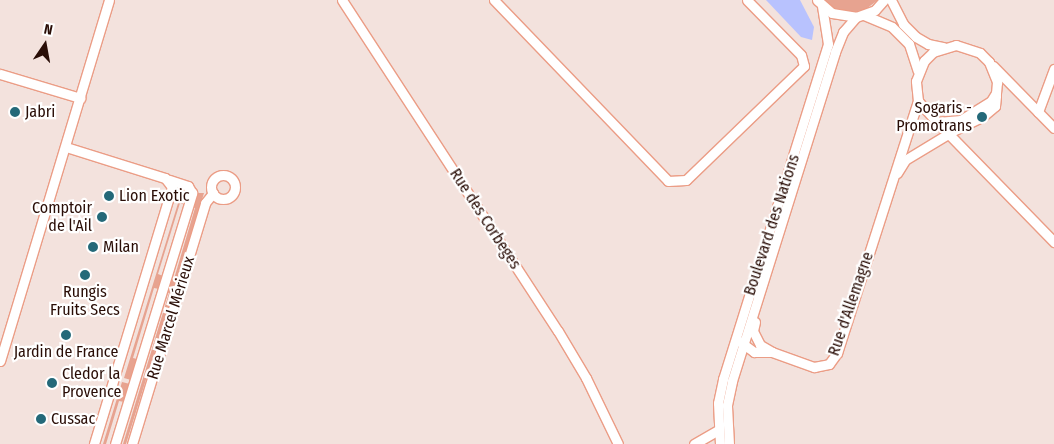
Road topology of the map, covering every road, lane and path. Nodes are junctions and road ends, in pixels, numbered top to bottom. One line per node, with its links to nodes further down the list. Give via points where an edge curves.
1 (109, 0): 14 (street)
2 (342, 0): 34 (street, Rue des Corbeges, via 558,331 586,378)
3 (494, 0): 4 (street, via 668,181 686,180 804,66 801,55)
4 (747, 0)
5 (884, 0): 8 (street, Boulevard des Nations)
6 (891, 0): 9 (street, via 903,24 916,37 928,44)
7 (819, 3): 8 (street, via 832,13); 26 (street, Boulevard des Nations, via 828,44)
8 (860, 16): 12 (street, via 892,27 909,44); 25 (street, Boulevard des Nations, via 843,32 835,52)
9 (944, 47): 10 (street, via 969,47); 12 (street, via 928,56)
10 (989, 62): 16 (street); 17 (street, via 994,71 996,93 991,101 961,120)
11 (1054, 68): 16 (street)
12 (918, 71): 15 (street)
13 (0, 74): 14 (street)
14 (80, 98): 20 (street)
15 (918, 101): 17 (street); 22 (street, Rue d'Allemagne)
16 (1038, 112): 18 (street)
17 (938, 122): 19 (street)
18 (1054, 128)
19 (948, 134): 22 (street, Rue d'Allemagne, via 905,160); 24 (street)
20 (66, 147): 21 (street); 29 (street)
21 (168, 180): 31 (street, via 171,192); 32 (street, via 188,186 192,194)
22 (890, 186): 28 (street, Rue d'Allemagne, via 833,359 829,364 814,367)
23 (213, 194): 33 (street, Rue Marcel Mérieux, via 205,203)
24 (1054, 242)
25 (770, 258): 27 (street, Boulevard des Nations); 28 (street, Rue d'Allemagne, via 753,331 760,345)
26 (757, 272): 27 (street, via 739,341); 30 (street, Boulevard des Nations, via 723,379)
27 (743, 344): 28 (street, Rue d'Allemagne, via 754,352); 37 (street, Boulevard des Nations, via 726,405)
28 (772, 352)
29 (0, 361)
30 (718, 430): 35 (street); 36 (street, Boulevard des Nations)
31 (94, 444)
32 (115, 444)
33 (132, 444)
34 (618, 444)
35 (694, 444)
36 (720, 444)
37 (729, 444)

